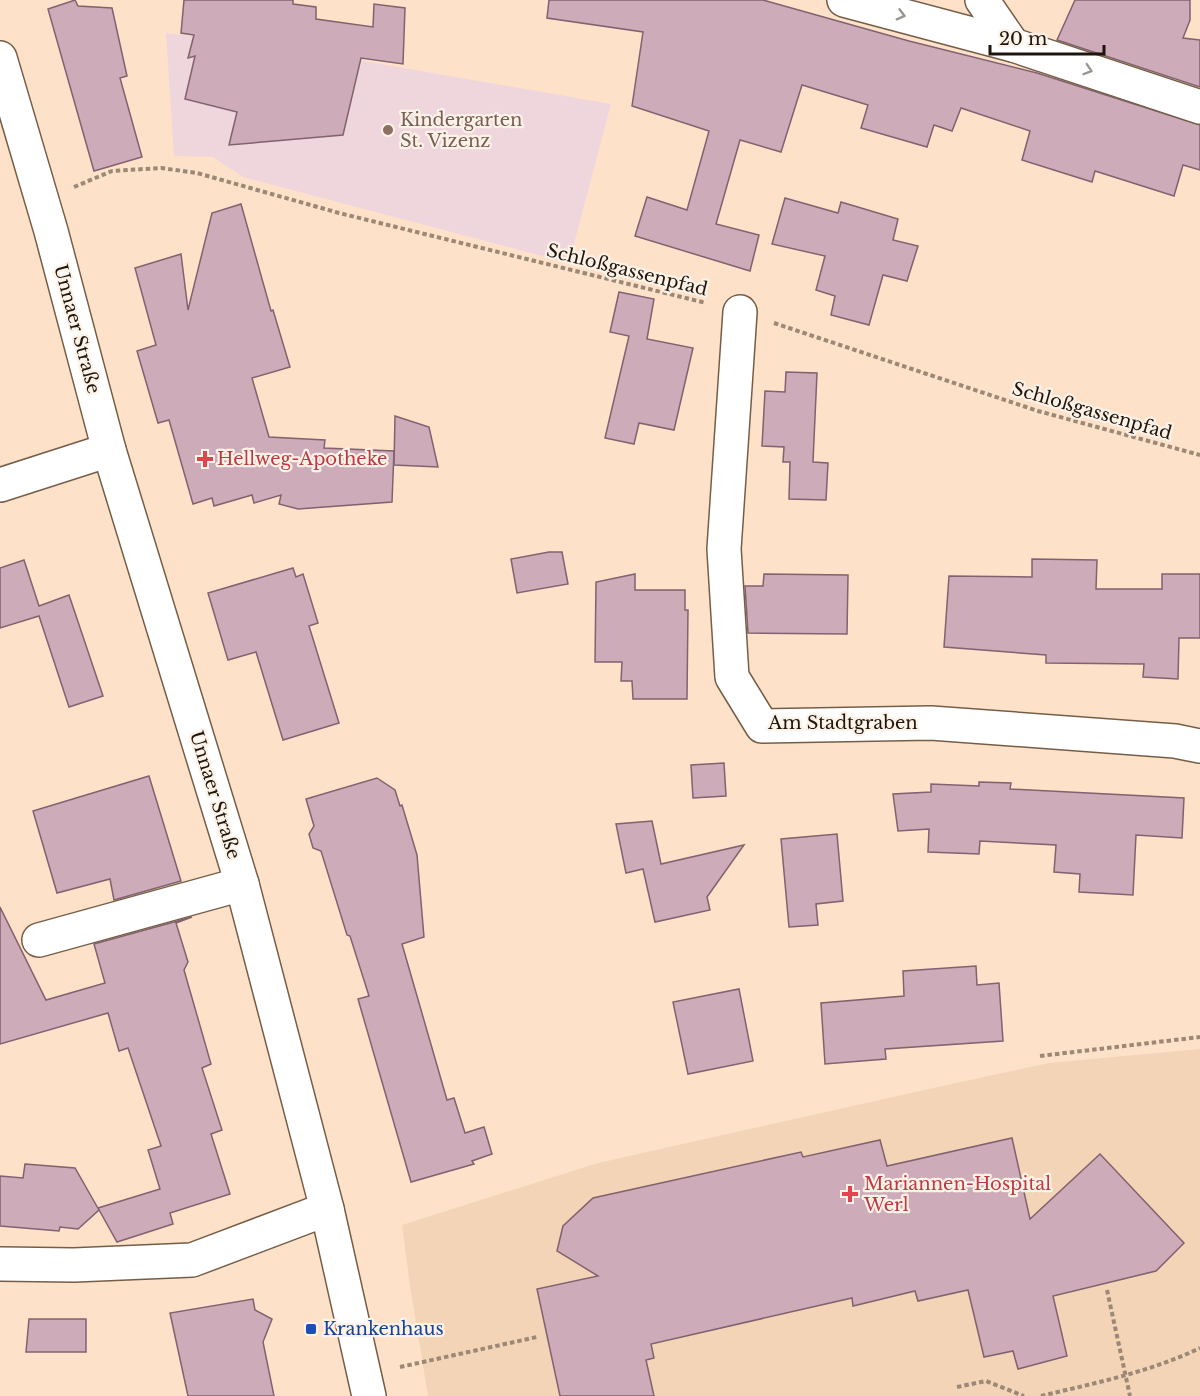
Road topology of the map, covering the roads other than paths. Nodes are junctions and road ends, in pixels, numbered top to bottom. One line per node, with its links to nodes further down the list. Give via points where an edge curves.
1 (844, 0): 3 (street, one-way to 3)
2 (982, 0): 3 (street)
3 (1013, 45): 5 (street, one-way to 5)
4 (0, 58): 6 (street, Unnaer Straße)
5 (1200, 107)
6 (11, 136): 8 (street, Unnaer Straße, via 42,199)
7 (740, 312): 10 (street, Am Stadtgraben, via 724,549 732,677 762,726 931,723)
8 (109, 450): 9 (street); 11 (street, Unnaer Straße)
9 (0, 485)
10 (1200, 746)
11 (242, 884): 12 (street); 13 (street, Unnaer Straße)
12 (39, 940)
13 (327, 1209): 14 (street, via 192,1260 74,1266); 15 (street, Unnaer Straße)
14 (0, 1264)
15 (366, 1386)

